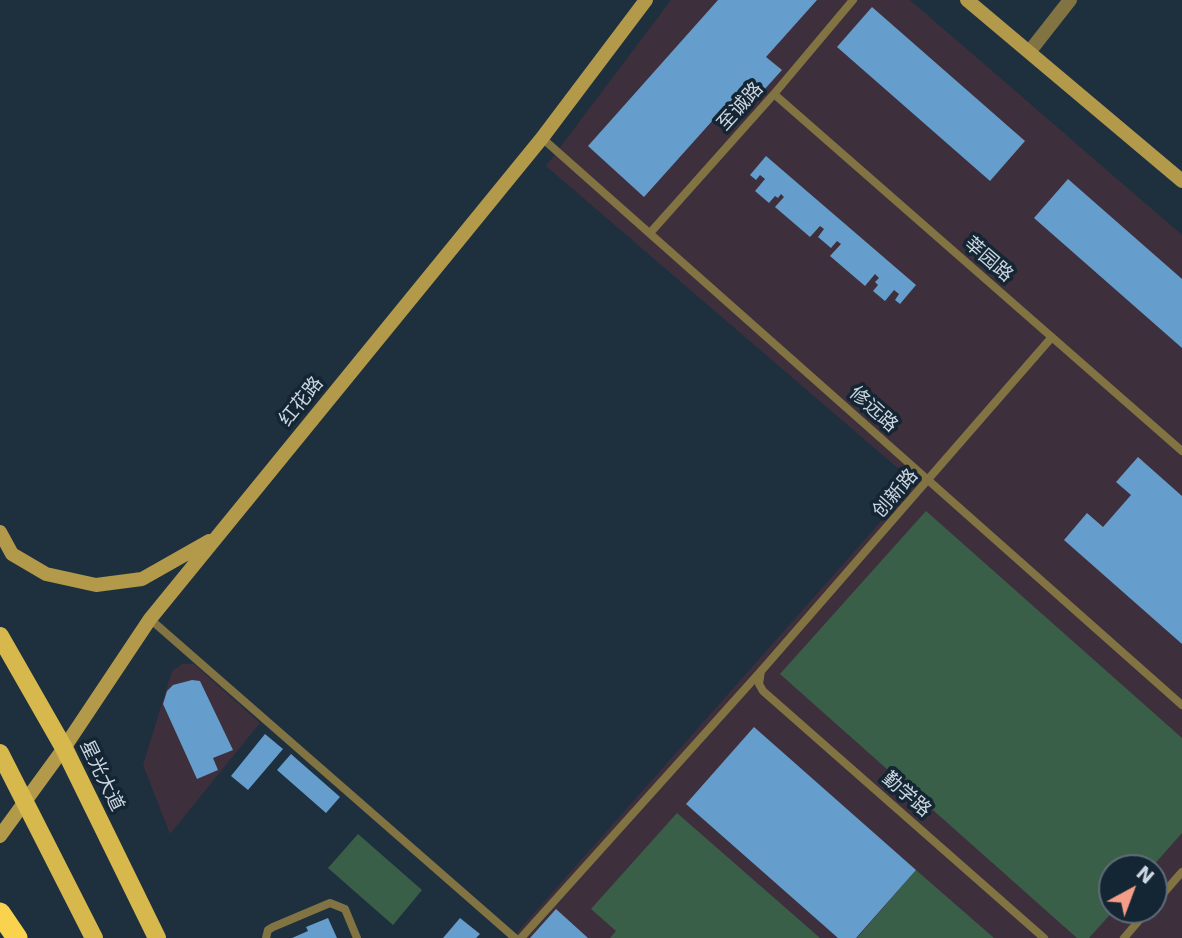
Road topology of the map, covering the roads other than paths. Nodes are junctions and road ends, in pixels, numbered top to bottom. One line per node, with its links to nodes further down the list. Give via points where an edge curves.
1 (646, 0): 7 (street, 红花路)
2 (853, 0): 6 (lane, 至诚路)
3 (967, 0): 5 (street)
4 (1069, 0): 5 (street)
5 (1030, 51): 8 (street)
6 (774, 94): 9 (lane, 至诚路); 10 (lane, 莘园路)
7 (542, 138): 9 (lane, 修远路); 14 (street, 红花路)
8 (1182, 181)
9 (650, 233): 12 (lane, 修远路)
10 (1052, 337): 11 (lane, 莘园路); 12 (lane, 创新路)
11 (1182, 451)
12 (928, 480): 17 (lane, 创新路); 18 (lane, 修远路)
13 (0, 532): 14 (street, via 12,554 46,574 96,585 142,579)
14 (216, 537): 15 (street, 红花路)
15 (150, 619): 19 (street, 红花路); 32 (lane)
16 (0, 636): 19 (main road, 星光大道)
17 (762, 670): 33 (lane, 创新路); 34 (lane, 勤学路, via 763,691)
18 (1182, 705)
19 (64, 748): 21 (street, 红花路); 29 (main road, 星光大道)
20 (0, 753): 21 (main road)
21 (25, 804): 22 (street, 红花路); 28 (main road)
22 (0, 836)
23 (1182, 872): 24 (lane)
24 (1168, 888)
25 (0, 913): 27 (highway)
26 (1136, 924): 35 (lane)
27 (17, 938)
28 (94, 938)
29 (157, 938)
30 (266, 938): 31 (lane, via 273,927 330,903 345,909)
31 (357, 938)
32 (515, 938)
33 (521, 938)
34 (1044, 938)
35 (1124, 938)

